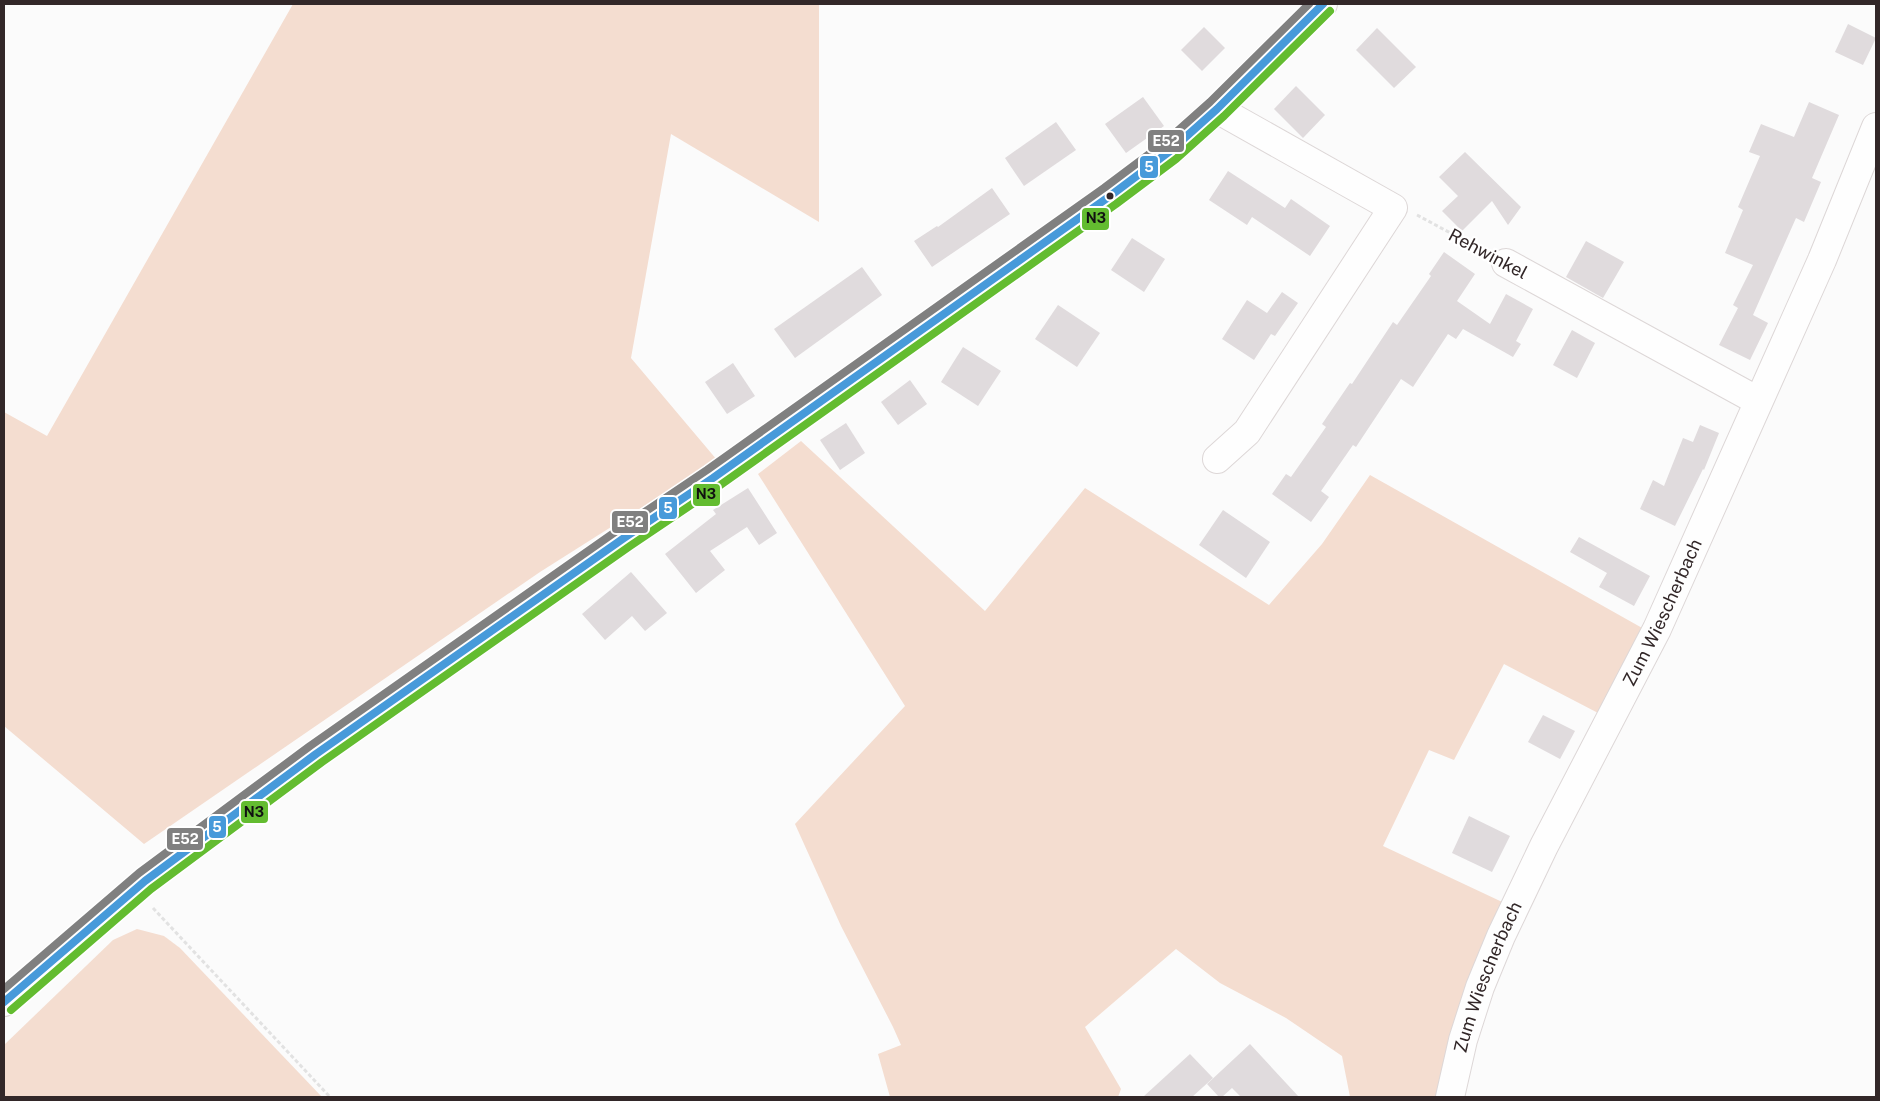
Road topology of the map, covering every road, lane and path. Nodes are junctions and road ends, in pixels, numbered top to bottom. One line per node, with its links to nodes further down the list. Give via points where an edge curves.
1 (1323, 4): 2 (street)
2 (1217, 109): 4 (street); 8 (street, via 1170,151 1110,196 332,743)
3 (1876, 127): 6 (street, Zum Wiescherbach, via 1822,260)
4 (1393, 208): 5 (path, Rehwinkel, via 1406,210); 7 (street, via 1247,432)
5 (1506, 263): 6 (street, Rehwinkel)
6 (1758, 401): 11 (street, Zum Wiescherbach, via 1658,629 1544,846 1502,936 1477,996)
7 (1217, 459)
8 (135, 889): 9 (street); 10 (path)
9 (4, 1002)
10 (330, 1097)
11 (1450, 1097)

